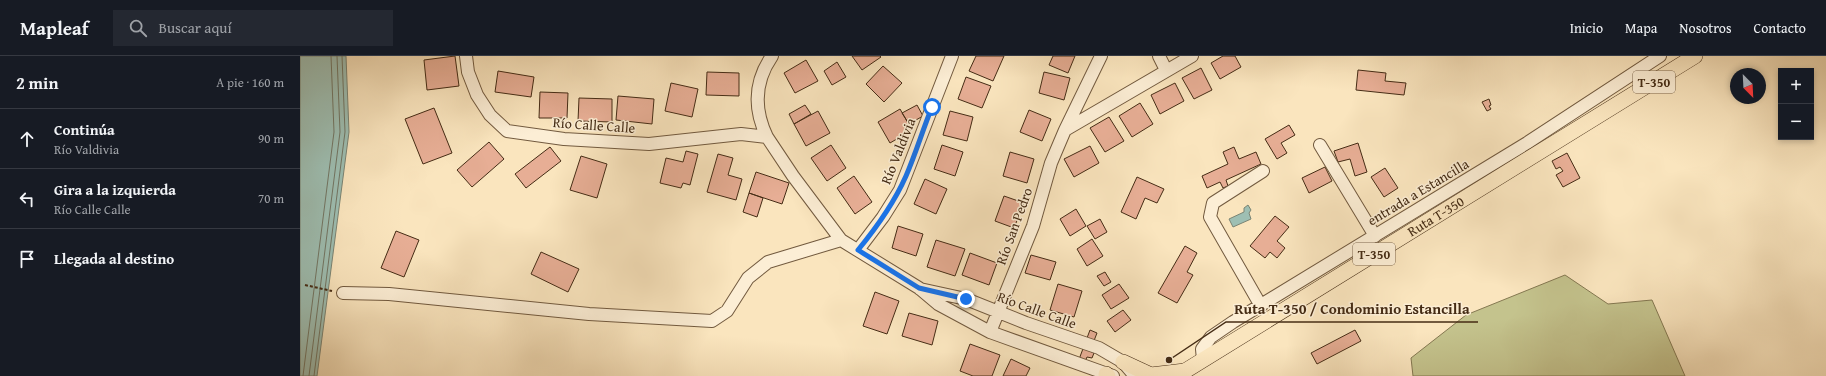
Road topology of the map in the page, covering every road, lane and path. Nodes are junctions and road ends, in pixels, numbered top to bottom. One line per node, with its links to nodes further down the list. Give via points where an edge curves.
1 (466, 56): 13 (street, Río Calle Calle, via 468,72 477,95 490,115 507,131 564,139 649,144 741,134)
2 (772, 56): 13 (street, Río Calle Calle, via 761,76 757,97 759,118)
3 (952, 56): 18 (street, Río Valdivia, via 900,190)
4 (1101, 56): 12 (street, Río San Pedro)
5 (1159, 56): 9 (street)
6 (1192, 56): 9 (street)
7 (1660, 56): 10 (street, entrada a Estancilla)
8 (1695, 56): 11 (main road, Ruta T-350 / T-350)
9 (1166, 70): 12 (street)
10 (1609, 90): 11 (street); 16 (street, entrada a Estancilla)
11 (1612, 107): 25 (main road, Ruta T-350 / T-350)
12 (1065, 130): 23 (street, Río San Pedro, via 1051,163 1033,226)
13 (767, 137): 17 (street, Río Calle Calle)
14 (1320, 145): 16 (street)
15 (1263, 171): 22 (street, via 1213,203 1210,217)
16 (1375, 236): 22 (street, entrada a Estancilla)
17 (841, 240): 18 (street, Río Calle Calle); 21 (street, via 768,262 748,278 727,311 712,321 589,314 389,294)
18 (858, 250): 20 (street, Río Calle Calle)
19 (305, 285): 21 (path)
20 (919, 288): 23 (street, Río Calle Calle, via 966,299); 24 (street, Río Calle Calle, via 938,304)
21 (343, 293)
22 (1261, 306): 25 (street, entrada a Estancilla, via 1211,338 1202,350)
23 (998, 312): 24 (street, Río San Pedro); 26 (street, Río Calle Calle, via 1099,348)
24 (990, 332): 28 (street, Río Calle Calle)
25 (1203, 360): 27 (main road, Ruta T-350 / T-350)
26 (1123, 362): 27 (main road, via 1151,375); 29 (street, Río Calle Calle)
27 (1181, 374)
28 (1109, 375)
29 (1135, 376)

